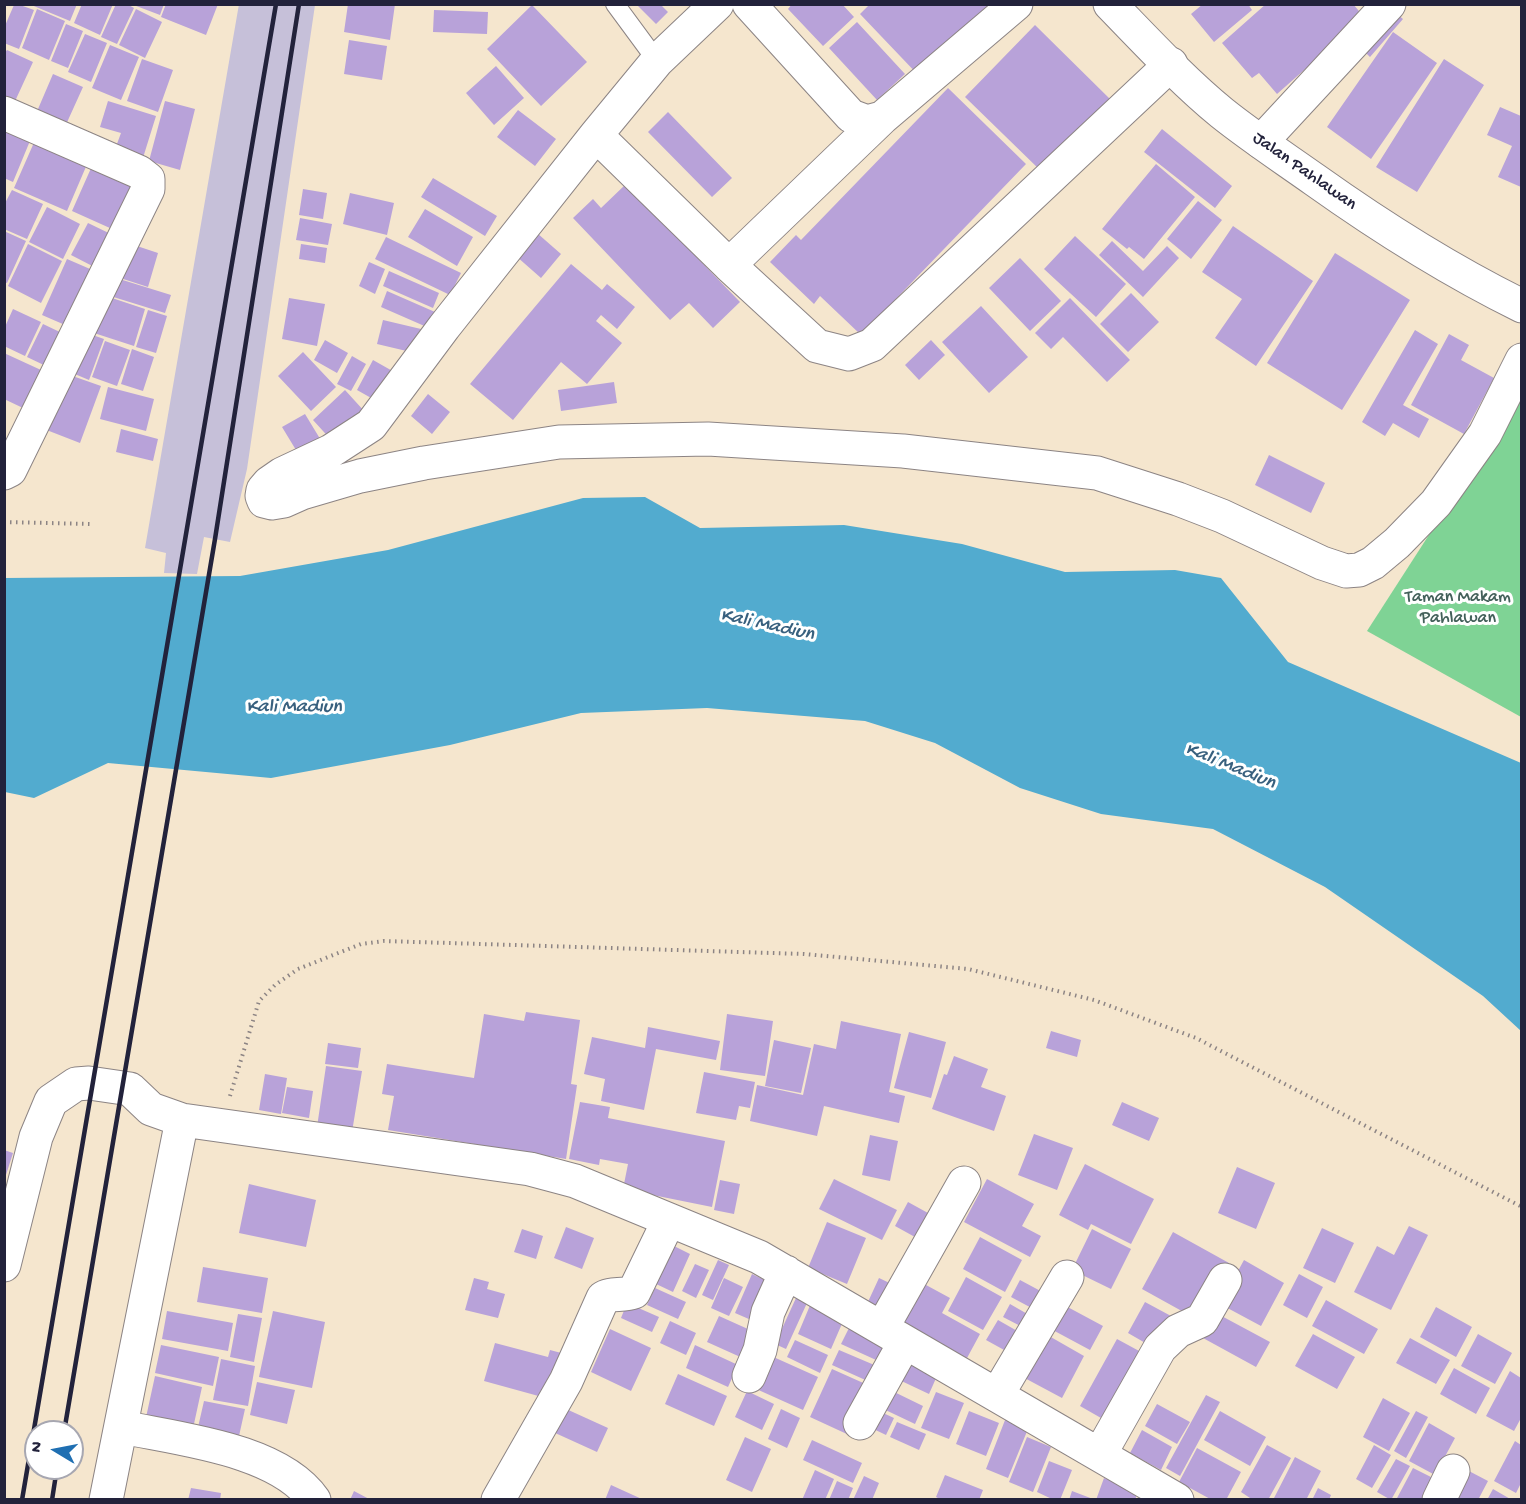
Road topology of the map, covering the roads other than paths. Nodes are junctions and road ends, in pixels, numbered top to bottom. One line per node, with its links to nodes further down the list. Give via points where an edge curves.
1 (615, 4): 7 (lane)
2 (717, 4): 7 (main road)
3 (749, 4): 10 (main road, via 851,116 867,122)
4 (1016, 4): 10 (main road)
5 (1110, 4): 8 (main road, Jalan Pahlawan)
6 (1389, 4): 12 (main road)
7 (657, 61): 11 (main road)
8 (1171, 64): 12 (main road, Jalan Pahlawan, via 1220,111); 13 (main road, via 872,345 849,354 817,346)
9 (4, 113): 16 (main road, via 148,179 148,189)
10 (882, 118): 13 (main road)
11 (596, 135): 13 (main road); 15 (main road, via 370,425 331,451 269,483 263,490 264,501 272,504 360,476 414,465 559,442 731,440 903,451 1097,473 1222,516 1322,563 1346,571 1359,570 1397,543 1436,503 1485,434)
12 (1261, 142): 14 (main road, Jalan Pahlawan, via 1412,245)
13 (729, 265)
14 (1521, 306)
15 (1521, 360)
16 (6, 471)
17 (182, 1120): 19 (main road, via 530,1169 575,1181); 20 (main road, via 151,1109 130,1089 76,1084 51,1101 36,1137); 28 (main road)
18 (964, 1184): 24 (main road)
19 (669, 1220): 21 (main road); 34 (main road, via 634,1292 603,1298 566,1381)
20 (4, 1265)
21 (786, 1272): 24 (main road); 25 (main road, via 768,1312 760,1350)
22 (1067, 1277): 26 (main road)
23 (1225, 1280): 29 (main road, via 1202,1320 1178,1331 1160,1348)
24 (893, 1335): 26 (main road); 27 (main road)
25 (748, 1376)
26 (998, 1395): 29 (main road)
27 (861, 1423)
28 (122, 1427): 32 (main road); 33 (main road, via 246,1455 287,1475)
29 (1100, 1454): 31 (main road)
30 (1453, 1470): 36 (main road)
31 (1142, 1490): 35 (main road)
32 (106, 1500)
33 (314, 1500)
34 (498, 1500)
35 (1177, 1500)
36 (1439, 1500)

